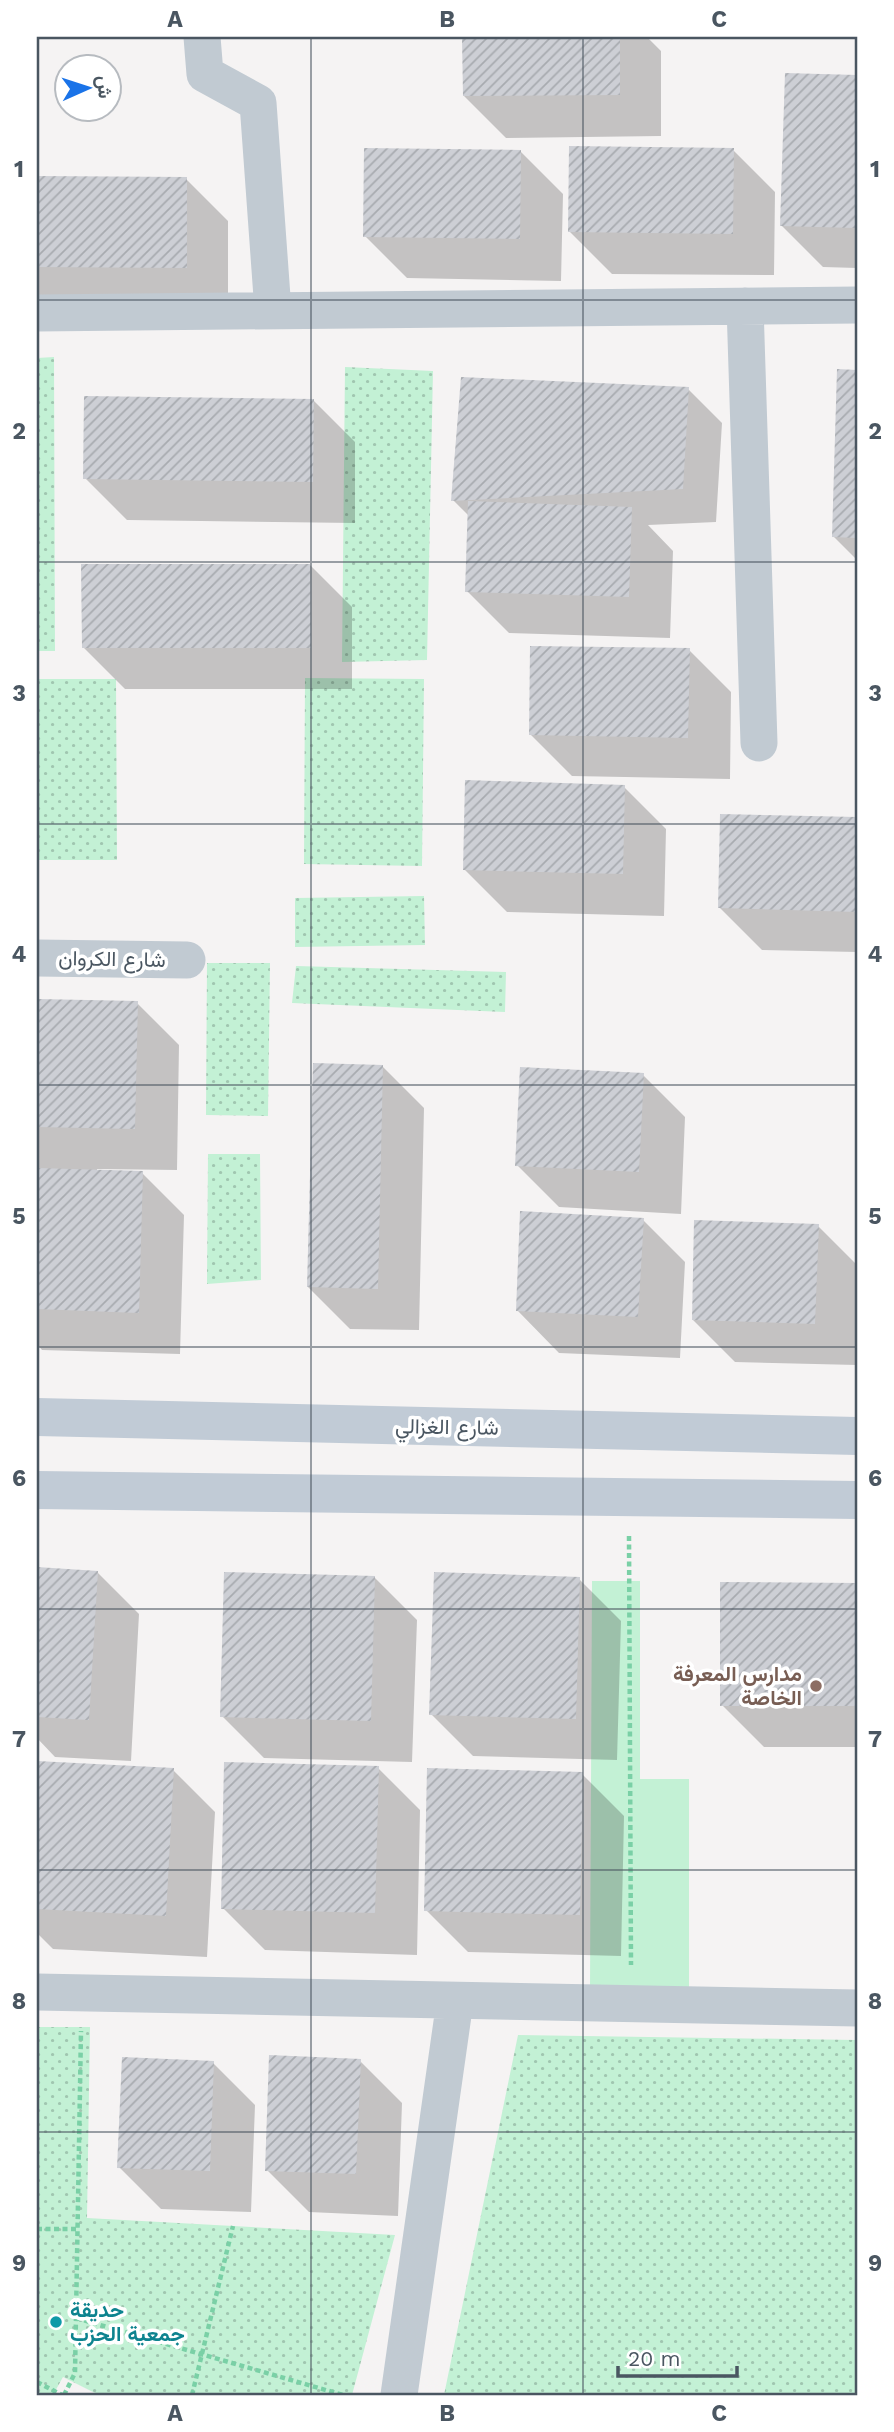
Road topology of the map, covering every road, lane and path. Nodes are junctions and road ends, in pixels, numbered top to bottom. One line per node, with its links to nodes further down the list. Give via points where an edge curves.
1 (202, 37): 4 (street, via 205,74 258,103)
2 (857, 305): 3 (street)
3 (745, 306): 4 (street); 6 (street)
4 (273, 311): 5 (street)
5 (37, 313)
6 (759, 743)
7 (37, 958): 8 (street, شارع الكروان)
8 (187, 960)
9 (37, 1417): 10 (main road, شارع الغزالي)
10 (857, 1436)
11 (37, 1490): 12 (main road)
12 (628, 1497): 13 (main road); 17 (path)
13 (857, 1500)
14 (37, 1992): 15 (street)
15 (82, 1993): 16 (street); 21 (path)
16 (455, 2001): 17 (street); 28 (street)
17 (632, 2004): 18 (street)
18 (857, 2008)
19 (233, 2226): 23 (path)
20 (37, 2229): 21 (path)
21 (78, 2230): 22 (path)
22 (76, 2318): 23 (path); 25 (path, via 75,2373)
23 (202, 2354): 26 (path); 27 (path)
24 (37, 2382): 25 (path)
25 (63, 2395)
26 (192, 2395)
27 (343, 2395)
28 (399, 2395)

